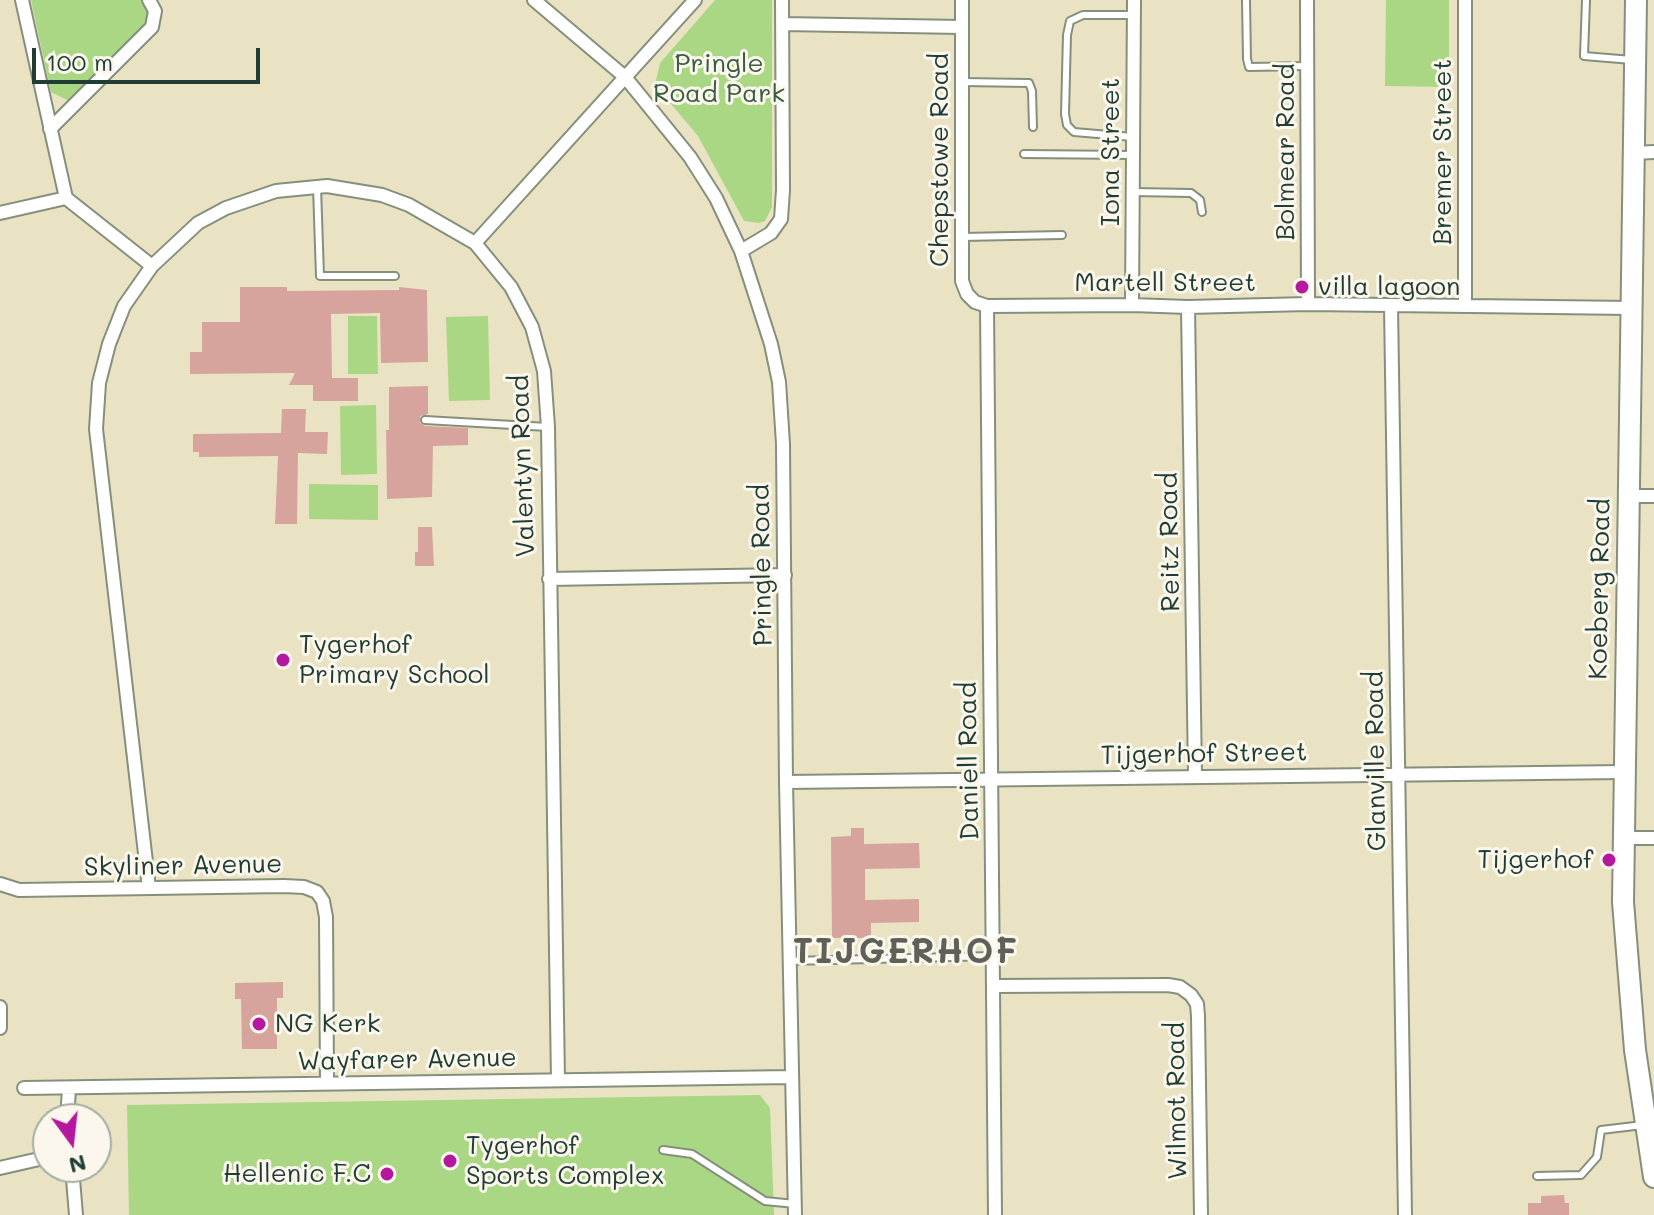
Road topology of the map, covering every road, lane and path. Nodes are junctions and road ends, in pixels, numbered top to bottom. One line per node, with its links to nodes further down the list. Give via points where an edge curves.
1 (22, 0): 21 (street)
2 (149, 0): 21 (street, via 156,19 152,27)
3 (534, 0): 18 (street, Pringle Road)
4 (695, 0): 18 (street)
5 (782, 0): 14 (street)
6 (962, 0): 15 (street, Chepstowe Road)
7 (1134, 0): 13 (street, Iona Street)
8 (1246, 0): 17 (lane, via 1249,67)
9 (1307, 0): 17 (street, Bolmear Road)
10 (1465, 0): 39 (street, Bremer Street)
11 (1586, 0): 16 (lane, via 1584,56)
12 (1636, 0): 16 (main road, Koeberg Road)
13 (1133, 15): 22 (street, Iona Street); 22 (lane, via 1083,15 1070,21 1065,114 1074,132)
14 (782, 24): 15 (street); 34 (street, via 781,219 771,233)
15 (962, 27): 19 (street, Chepstowe Road)
16 (1635, 60): 23 (main road, Koeberg Road)
17 (1308, 66): 37 (street, Bolmear Road)
18 (625, 77): 33 (street); 34 (street, Pringle Road, via 690,157)
19 (962, 82): 20 (lane, via 1029,83); 32 (street, Chepstowe Road)
20 (1033, 127)
21 (50, 129): 28 (street)
22 (1133, 137): 25 (street, Iona Street)
23 (1644, 152): 43 (main road, Koeberg Road)
24 (1024, 154): 25 (lane)
25 (1133, 155): 27 (street, Iona Street)
26 (317, 187): 33 (street, Valentyn Road, via 382,195); 35 (street, Valentyn Road, via 276,191 226,208 198,223); 36 (lane, via 320,276)
27 (1133, 192): 29 (lane, via 1191,193 1200,200); 38 (street, Iona Street)
28 (66, 198): 30 (street); 35 (street)
29 (1202, 212)
30 (0, 213)
31 (1062, 235): 32 (lane)
32 (961, 237): 40 (street, Chepstowe Road, via 962,281 967,294)
33 (475, 243): 45 (street, Valentyn Road, via 511,287 532,327 544,371)
34 (741, 251): 48 (street, Pringle Road, via 762,309 779,382)
35 (152, 266): 58 (street, Valentyn Road, via 124,306 109,344 96,429)
36 (395, 276)
37 (1308, 304): 41 (street, Martell Street); 42 (street, Martell Street)
38 (1132, 305): 40 (street, Martell Street); 42 (street, Martell Street)
39 (1465, 305): 41 (street, Martell Street); 43 (street, Martell Street)
40 (987, 306): 53 (street, Daniell Road)
41 (1391, 306): 51 (street, Glanville Road)
42 (1188, 307): 52 (street, Reitz Road)
43 (1631, 308): 46 (main road, Koeberg Road)
44 (425, 420): 45 (lane)
45 (548, 427): 49 (street, Valentyn Road)
46 (1628, 496): 47 (street); 50 (main road, Koeberg Road)
47 (1654, 496)
48 (785, 575): 49 (street); 54 (street, Pringle Road)
49 (549, 579): 65 (street, Valentyn Road)
50 (1623, 772): 51 (street, Tijgerhof Street); 55 (main road, Koeberg Road)
51 (1399, 774): 52 (street, Tijgerhof Street); 81 (street, Glanville Road)
52 (1195, 776): 53 (street, Tijgerhof Street)
53 (992, 779): 54 (street, Tijgerhof Street); 59 (street, Daniell Road)
54 (786, 782): 60 (street, Pringle Road)
55 (1623, 838): 56 (street); 70 (main road, Koeberg Road, via 1628,976)
56 (1654, 838)
57 (0, 884): 58 (street, Skyliner Avenue, via 19,890)
58 (149, 888): 66 (street, Skyliner Avenue, via 284,886 317,892 326,917)
59 (994, 956): 60 (lane); 61 (street, Daniell Road)
60 (789, 961): 64 (street, Pringle Road)
61 (995, 986): 79 (street, Daniell Road); 80 (street, Wilmot Road, via 1168,985 1191,995 1198,1016)
62 (0, 1007): 63 (street)
63 (0, 1028)
64 (791, 1077): 65 (street, Wayfarer Avenue); 77 (street, Pringle Road)
65 (558, 1080): 66 (street, Wayfarer Avenue)
66 (327, 1083): 68 (street, Wayfarer Avenue)
67 (24, 1088): 68 (street, Wayfarer Avenue)
68 (69, 1089): 69 (street)
69 (68, 1103)
70 (1646, 1125): 74 (lane, via 1601,1130 1597,1157 1581,1175); 75 (main road, Koeberg Road)
71 (663, 1150): 77 (lane, via 692,1154 765,1201)
72 (32, 1161): 73 (street)
73 (0, 1168)
74 (1537, 1176)
75 (1654, 1177)
76 (73, 1183): 78 (street)
77 (795, 1210)
78 (76, 1215)
79 (995, 1215)
80 (1201, 1215)
81 (1405, 1215)

